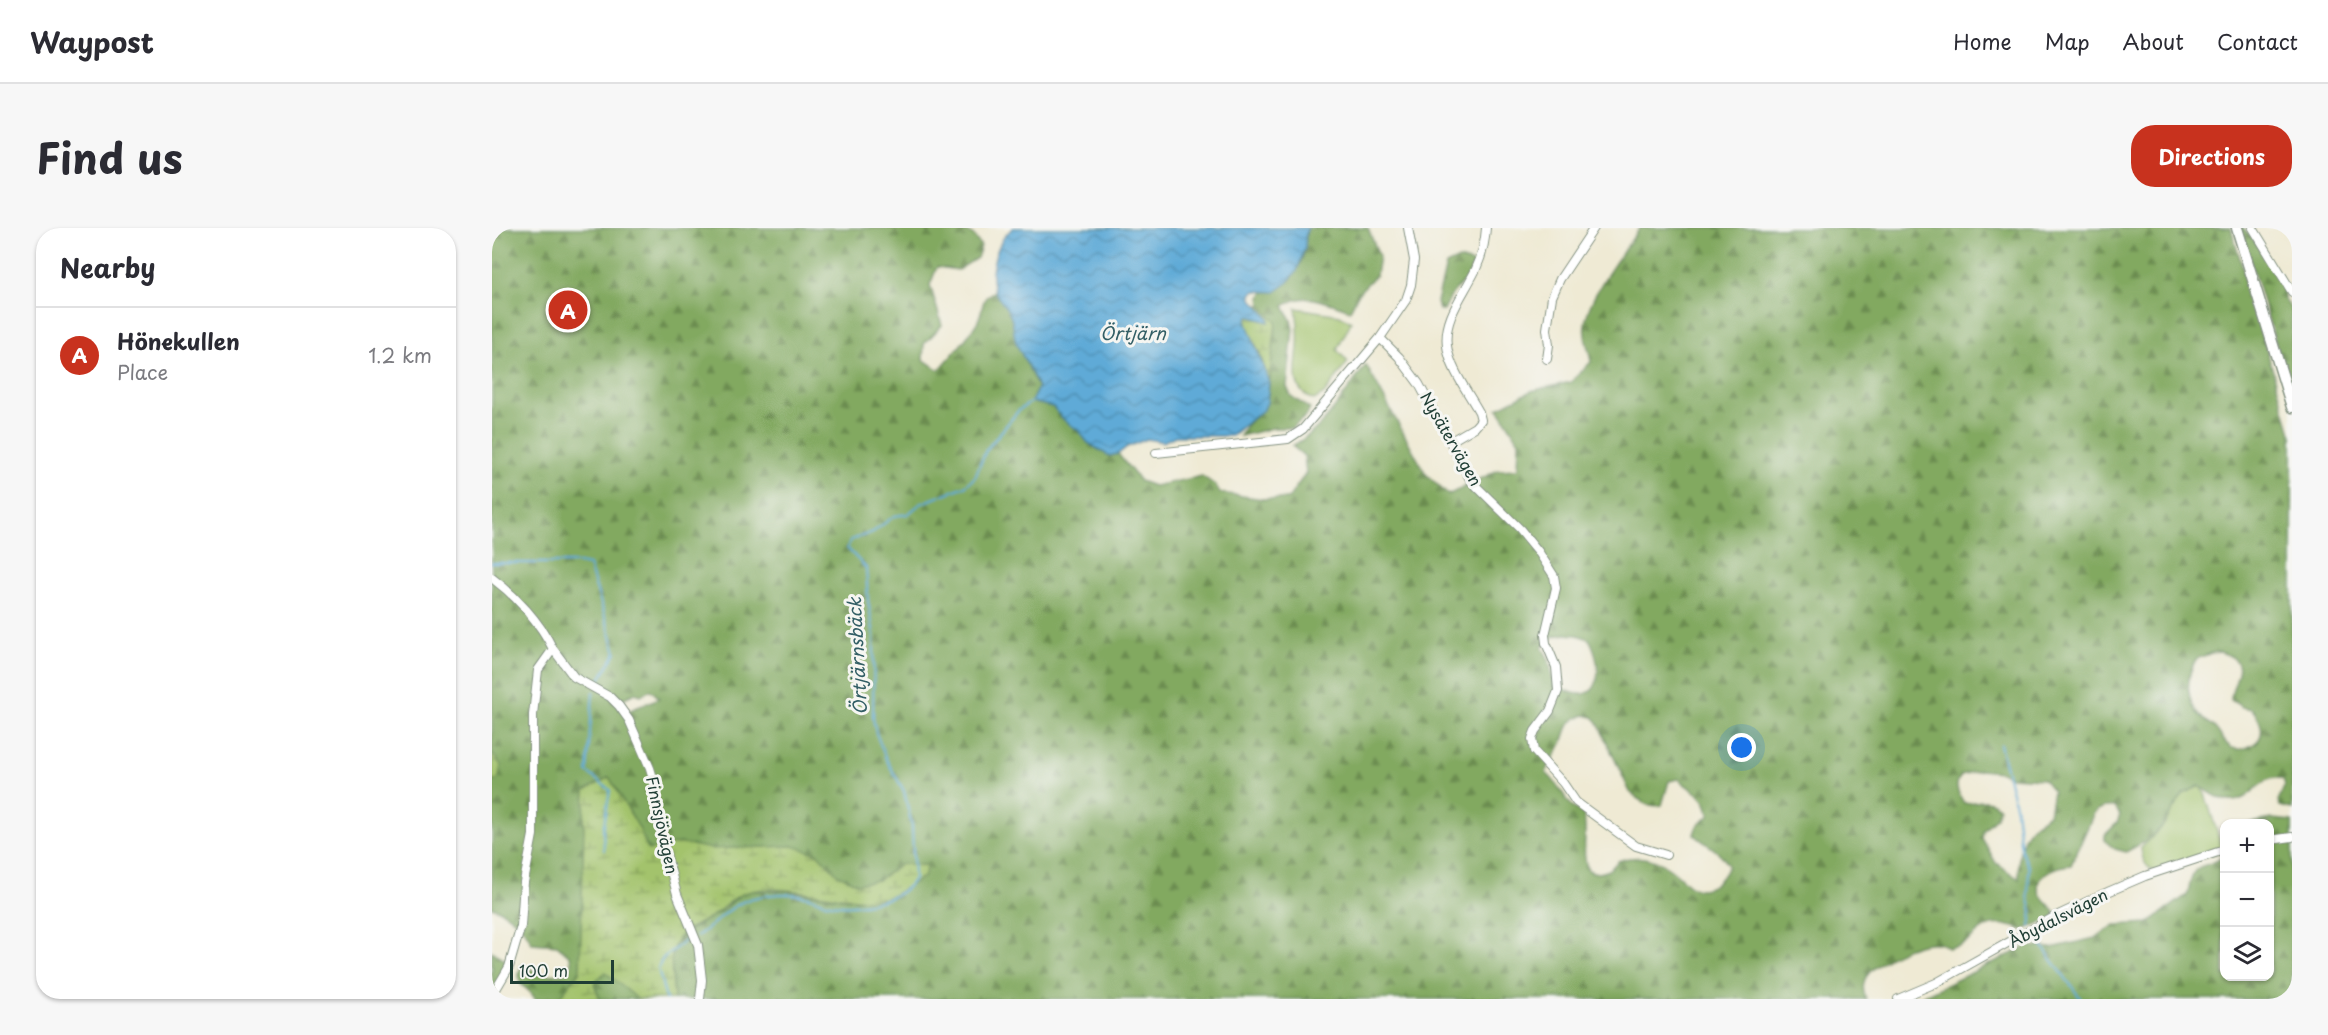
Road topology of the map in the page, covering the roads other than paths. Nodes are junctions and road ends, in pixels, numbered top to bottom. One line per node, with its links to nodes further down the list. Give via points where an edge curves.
1 (1408, 228): 7 (street, via 1414,260 1411,285 1397,316)
2 (1485, 228): 10 (street, via 1477,267 1455,309 1446,337 1452,363 1480,420)
3 (1594, 228): 8 (street, via 1552,297)
4 (2237, 228): 9 (street)
5 (2253, 228): 6 (street)
6 (2292, 292)
7 (1380, 338): 10 (street, Nysätervägen, via 1409,370); 11 (street, via 1296,435)
8 (1547, 359)
9 (2292, 407)
10 (1451, 441): 17 (street, Nysätervägen, via 1471,481 1538,550 1556,582 1545,635 1556,667 1558,692 1550,711 1534,731 1534,751 1576,802 1636,846)
11 (1156, 453)
12 (492, 578): 13 (street, Finnsjövägen, via 515,597)
13 (553, 649): 18 (street, via 538,669 533,715 533,835 521,926 509,967); 19 (street, Finnsjövägen, via 574,677 620,706 650,768 656,785 661,834 677,894 698,945)
14 (2292, 837): 15 (street)
15 (2274, 839)
16 (2220, 851): 20 (street, Åbydalsvägen, via 2145,876 2054,917 1935,983)
17 (1666, 855)
18 (492, 996)
19 (700, 999)
20 (1898, 999)

